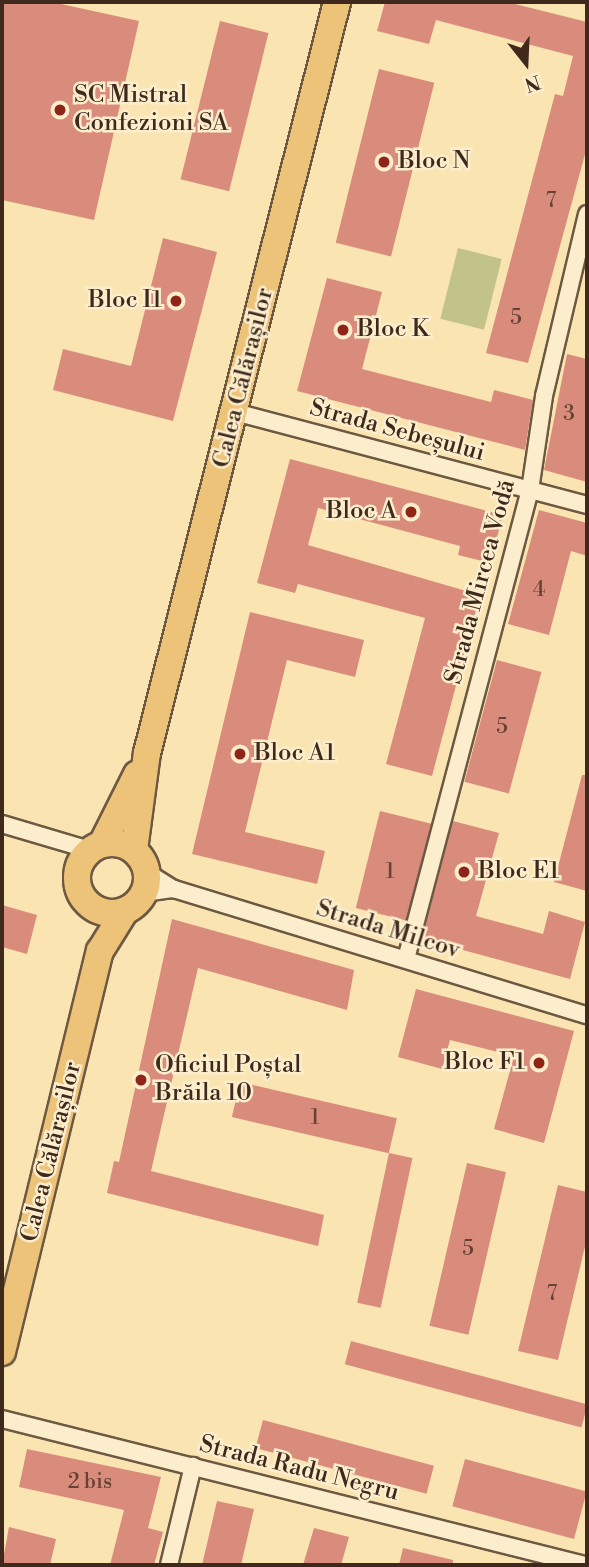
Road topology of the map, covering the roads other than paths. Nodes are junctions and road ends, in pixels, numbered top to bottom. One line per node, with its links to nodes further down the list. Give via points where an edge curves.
1 (337, 2): 3 (main road, Calea Călărașilor)
2 (587, 215): 4 (street, Strada Mircea Vodă, via 544,396)
3 (236, 412): 4 (street, Strada Sebeșului); 6 (main road, Calea Călărașilor)
4 (530, 490): 5 (street, Strada Sebeșului); 13 (street, Strada Mircea Vodă)
5 (587, 505)
6 (147, 754): 8 (main road, Calea Călărașilor); 9 (main road, Calea Călărașilor)
7 (2, 824): 8 (street)
8 (96, 847): 9 (main road); 11 (main road, via 77,876)
9 (134, 850): 10 (main road)
10 (139, 892): 11 (main road, via 105,913); 12 (main road, Calea Călărașilor); 13 (street, Strada Milcov, via 174,889)
11 (87, 903): 12 (main road, Calea Călărașilor)
12 (100, 951): 15 (main road, Calea Călărașilor)
13 (407, 959): 14 (street, Strada Milcov)
14 (587, 1015)
15 (11, 1277): 16 (main road, Calea Călărașilor)
16 (2, 1352)
17 (2, 1419): 18 (street, Strada Radu Negru)
18 (193, 1466): 19 (street); 20 (street, Strada Radu Negru)
19 (169, 1565)
20 (585, 1565)

